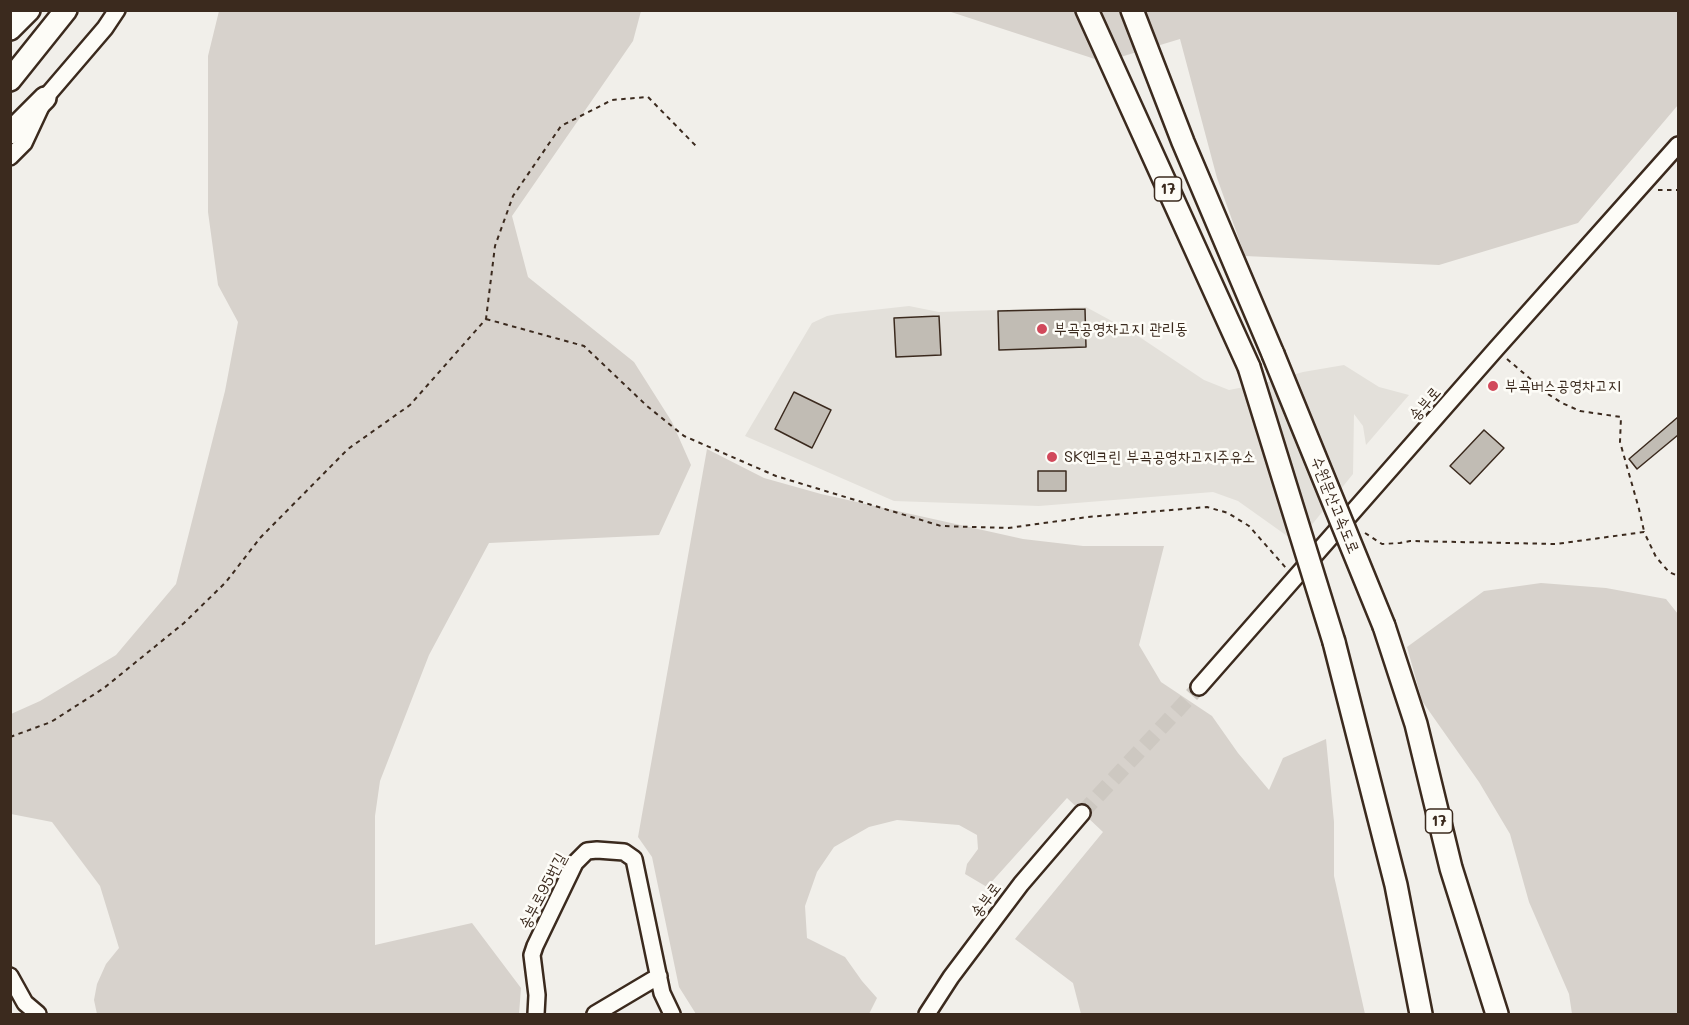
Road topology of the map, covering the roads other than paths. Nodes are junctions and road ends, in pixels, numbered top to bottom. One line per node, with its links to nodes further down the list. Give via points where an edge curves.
1 (29, 10): 6 (highway)
2 (66, 10): 7 (highway)
3 (117, 10): 8 (street)
4 (1087, 10): 21 (highway, 17, bridge, via 1249,367 1334,642 1396,885)
5 (1132, 10): 22 (highway, 수원문산고속도로 / 17, bridge, via 1384,626 1416,724 1451,868)
6 (10, 29)
7 (10, 80)
8 (45, 98): 9 (highway); 11 (street, via 24,143)
9 (10, 133)
10 (1678, 145): 12 (street, 송부로)
11 (10, 157)
12 (1199, 687)
13 (1082, 813): 20 (street, 송부로, via 1021,884)
14 (10, 976): 16 (street, via 25,1003)
15 (658, 976): 17 (street, 송부로95번길, via 634,859 624,852 587,851 575,863 532,955); 18 (street); 19 (street, 송부로95번길)
16 (38, 1014)
17 (536, 1014)
18 (595, 1014)
19 (672, 1014)
20 (927, 1014)
21 (1421, 1014)
22 (1497, 1014)

